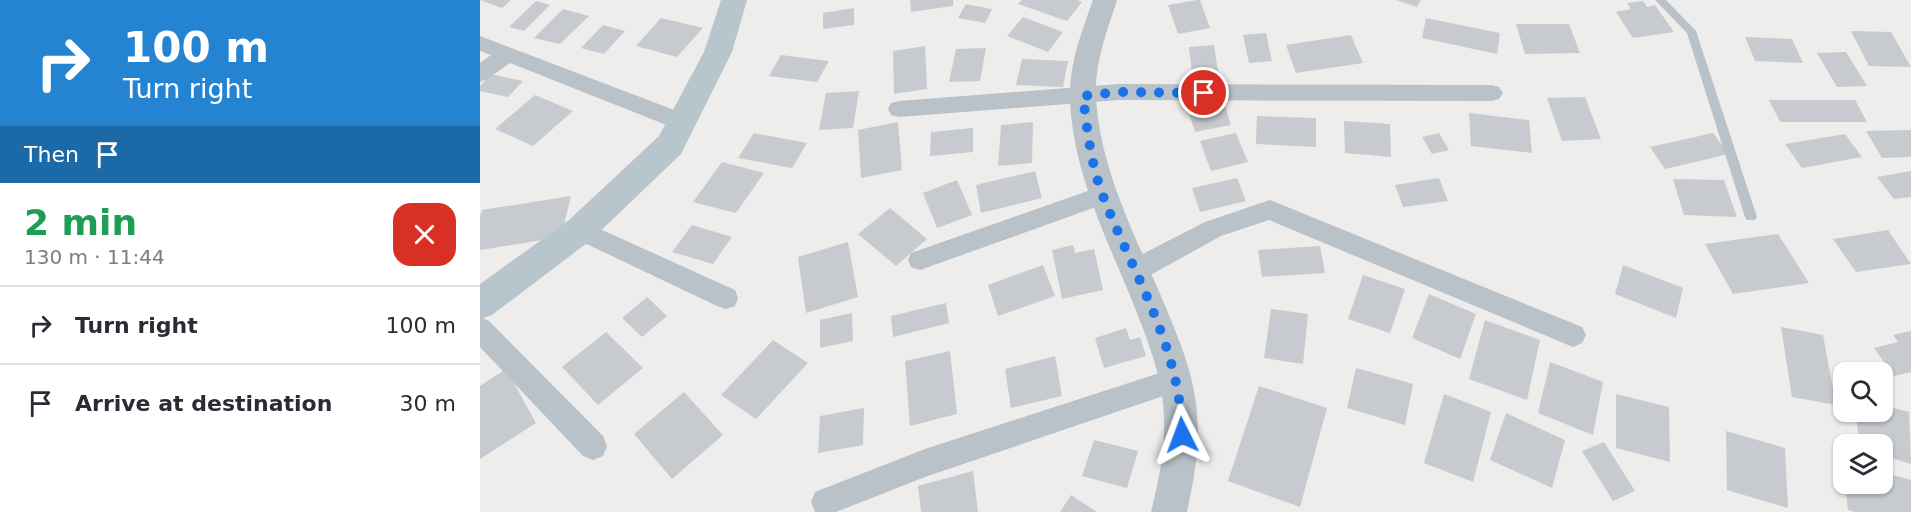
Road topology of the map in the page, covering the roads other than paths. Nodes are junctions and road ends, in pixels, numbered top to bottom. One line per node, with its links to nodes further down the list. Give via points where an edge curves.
1 (734, 0): 10 (main road, via 718,52)
2 (1105, 0): 8 (street, via 1094,33)
3 (1660, 0): 12 (lane, via 1691,31)
4 (480, 43): 5 (street)
5 (507, 54): 6 (street); 10 (street)
6 (480, 75)
7 (1492, 93): 8 (street, via 1119,92)
8 (1083, 96): 9 (street); 11 (street)
9 (899, 109)
10 (682, 122): 13 (main road, via 670,145)
11 (1102, 195): 14 (street); 15 (street)
12 (1751, 217)
13 (580, 230): 16 (street); 17 (main road)
14 (920, 260)
15 (1136, 270): 19 (street, via 1212,229 1270,210); 20 (street, via 1159,324)
16 (726, 298)
17 (480, 304)
18 (480, 329): 21 (street)
19 (1573, 335)
20 (1175, 380): 22 (street, via 936,459); 23 (street, via 1182,414 1182,456)
21 (593, 446)
22 (825, 502)
23 (1174, 511)

